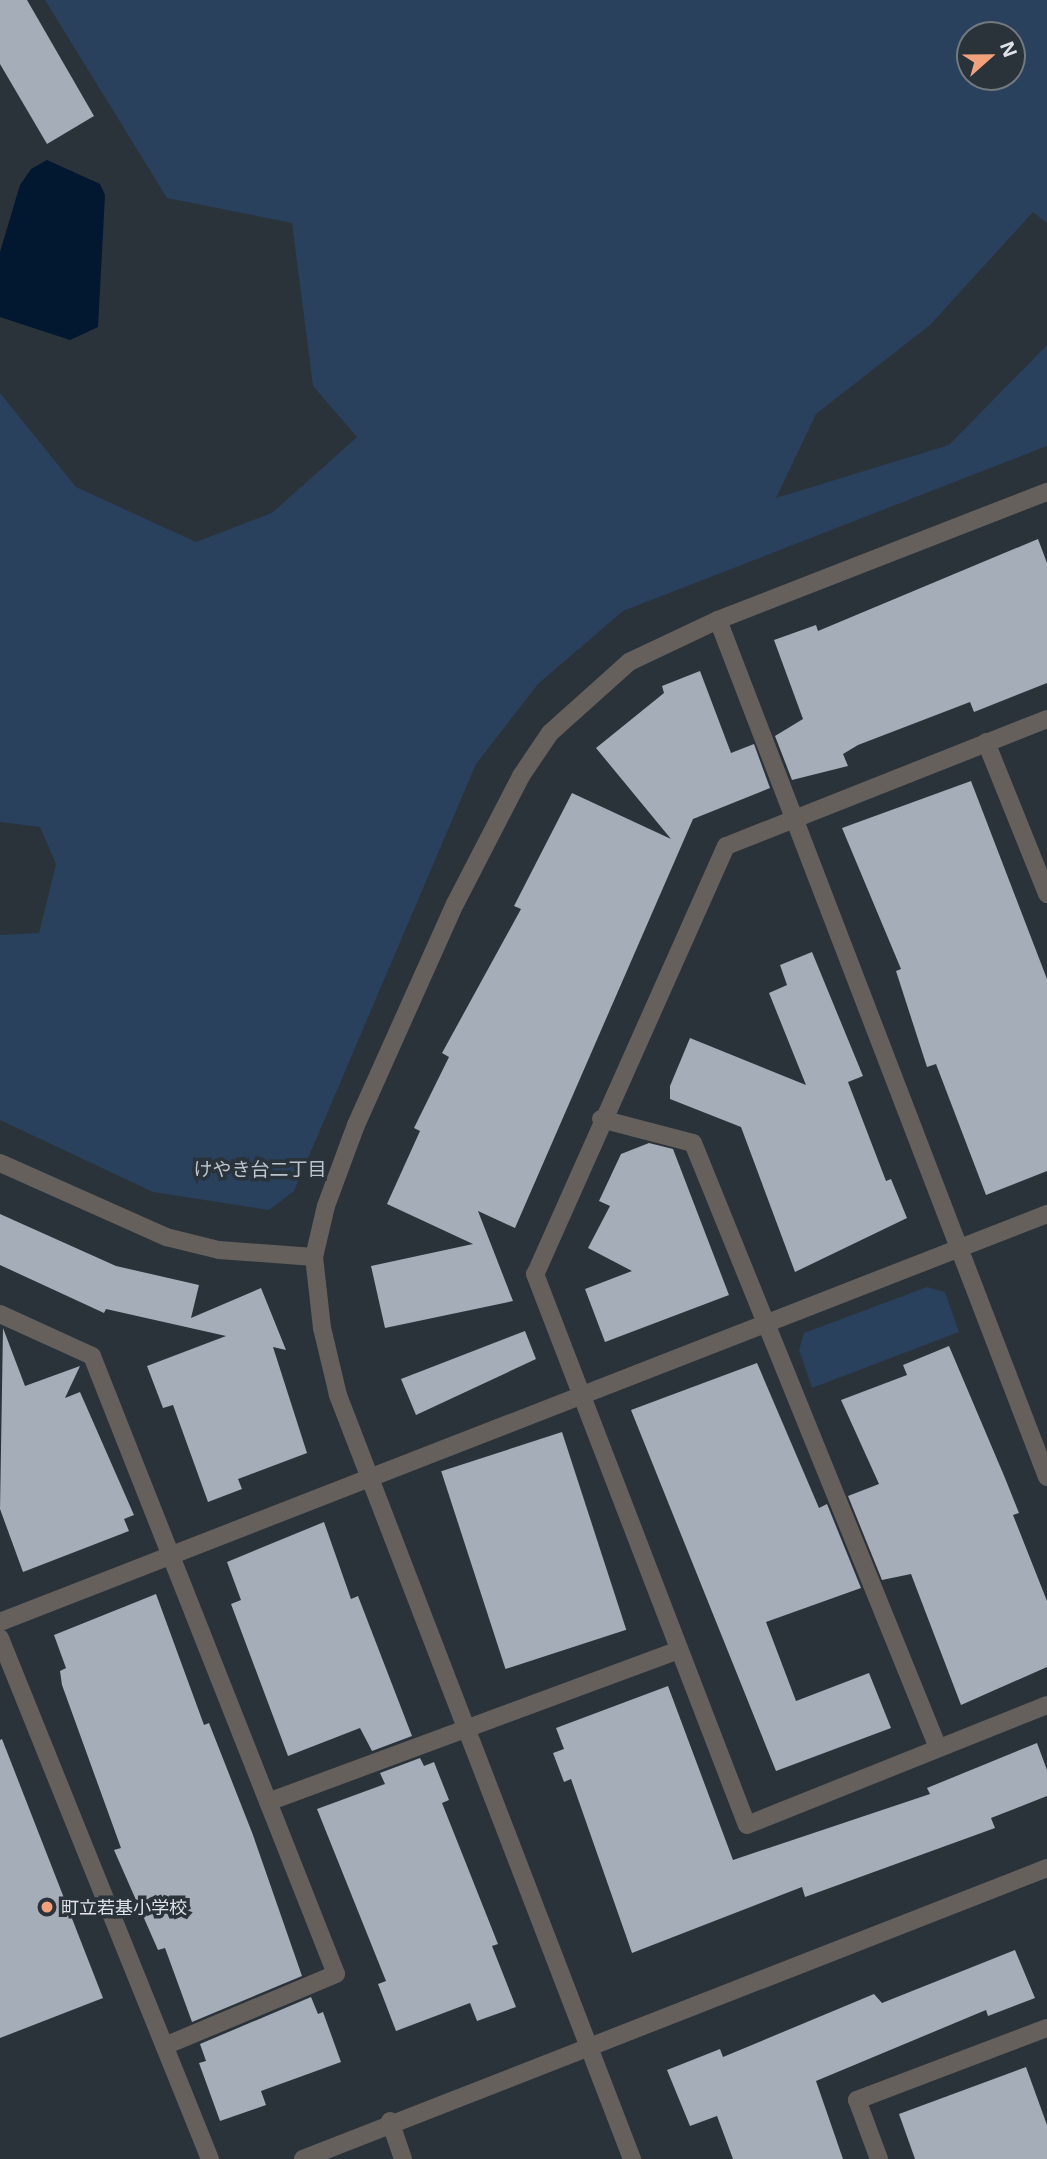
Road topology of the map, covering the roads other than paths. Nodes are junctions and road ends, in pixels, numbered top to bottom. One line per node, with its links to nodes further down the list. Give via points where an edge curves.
1 (1047, 492): 2 (street)
2 (718, 620): 5 (street); 11 (street, via 629,662 550,733 521,776 455,904 356,1125)
3 (1047, 719): 4 (street)
4 (986, 742): 5 (street); 6 (street)
5 (795, 816): 7 (street, via 726,846); 10 (street)
6 (1047, 894)
7 (601, 1119): 13 (street, via 693,1143); 14 (street, via 535,1274)
8 (0, 1163): 11 (street, via 166,1237 219,1250)
9 (1047, 1214): 10 (street)
10 (960, 1249): 13 (street); 16 (street)
11 (314, 1257): 15 (street, via 322,1328)
12 (0, 1314): 17 (street, via 92,1356)
13 (766, 1326): 14 (street); 23 (street)
14 (581, 1394): 15 (street); 20 (street)
15 (366, 1477): 17 (street); 22 (street)
16 (1047, 1477)
17 (171, 1553): 18 (street); 24 (street)
18 (0, 1622)
19 (0, 1639): 27 (street)
20 (678, 1650): 22 (street); 23 (street, via 747,1825)
21 (1047, 1705): 23 (street)
22 (462, 1727): 24 (street); 28 (street)
23 (938, 1748)
24 (268, 1802): 27 (street, via 336,1974)
25 (1047, 1868): 28 (street)
26 (1046, 2030): 34 (street, via 857,2100)
27 (165, 2046): 30 (street)
28 (587, 2047): 29 (street); 33 (street)
29 (390, 2121): 31 (street); 32 (street)
30 (210, 2159)
31 (303, 2159)
32 (403, 2159)
33 (632, 2159)
34 (879, 2159)

